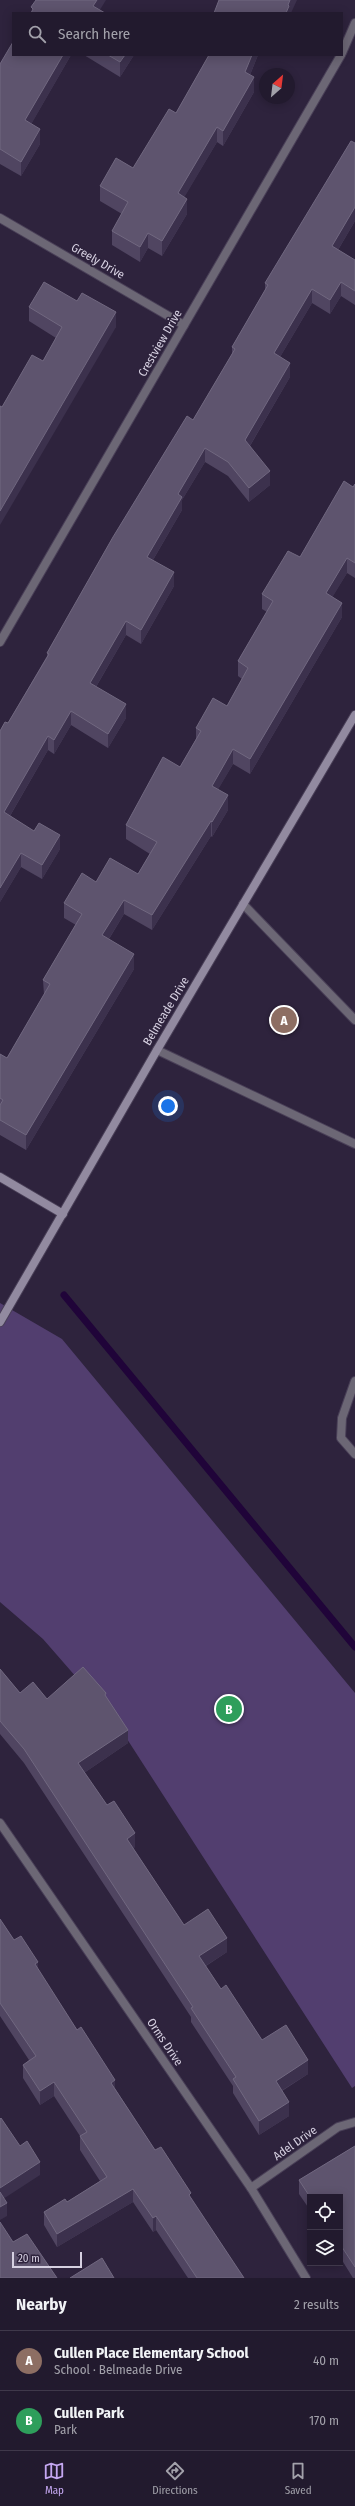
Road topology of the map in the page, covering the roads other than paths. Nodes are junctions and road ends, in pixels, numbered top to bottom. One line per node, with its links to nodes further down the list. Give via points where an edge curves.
1 (355, 23): 2 (street, Crestview Drive)
2 (343, 50)
3 (340, 56): 5 (street, Crestview Drive)
4 (0, 218): 5 (street, Greely Drive)
5 (184, 325): 6 (street, Crestview Drive)
6 (0, 642)
7 (355, 715): 8 (street, Belmeade Drive)
8 (243, 904): 9 (street); 10 (street, Belmeade Drive)
9 (355, 1020)
10 (157, 1050): 11 (street); 13 (street, Belmeade Drive)
11 (355, 1144)
12 (0, 1177): 13 (street)
13 (63, 1214): 14 (street, Belmeade Drive)
14 (0, 1322)
15 (355, 1381): 16 (street, via 342,1418 341,1438)
16 (355, 1454)
17 (0, 1823): 19 (street, Orms Drive)
18 (355, 2122): 19 (street, Adel Drive, via 338,2127)
19 (251, 2188): 20 (street, Orms Drive)
20 (306, 2278)

